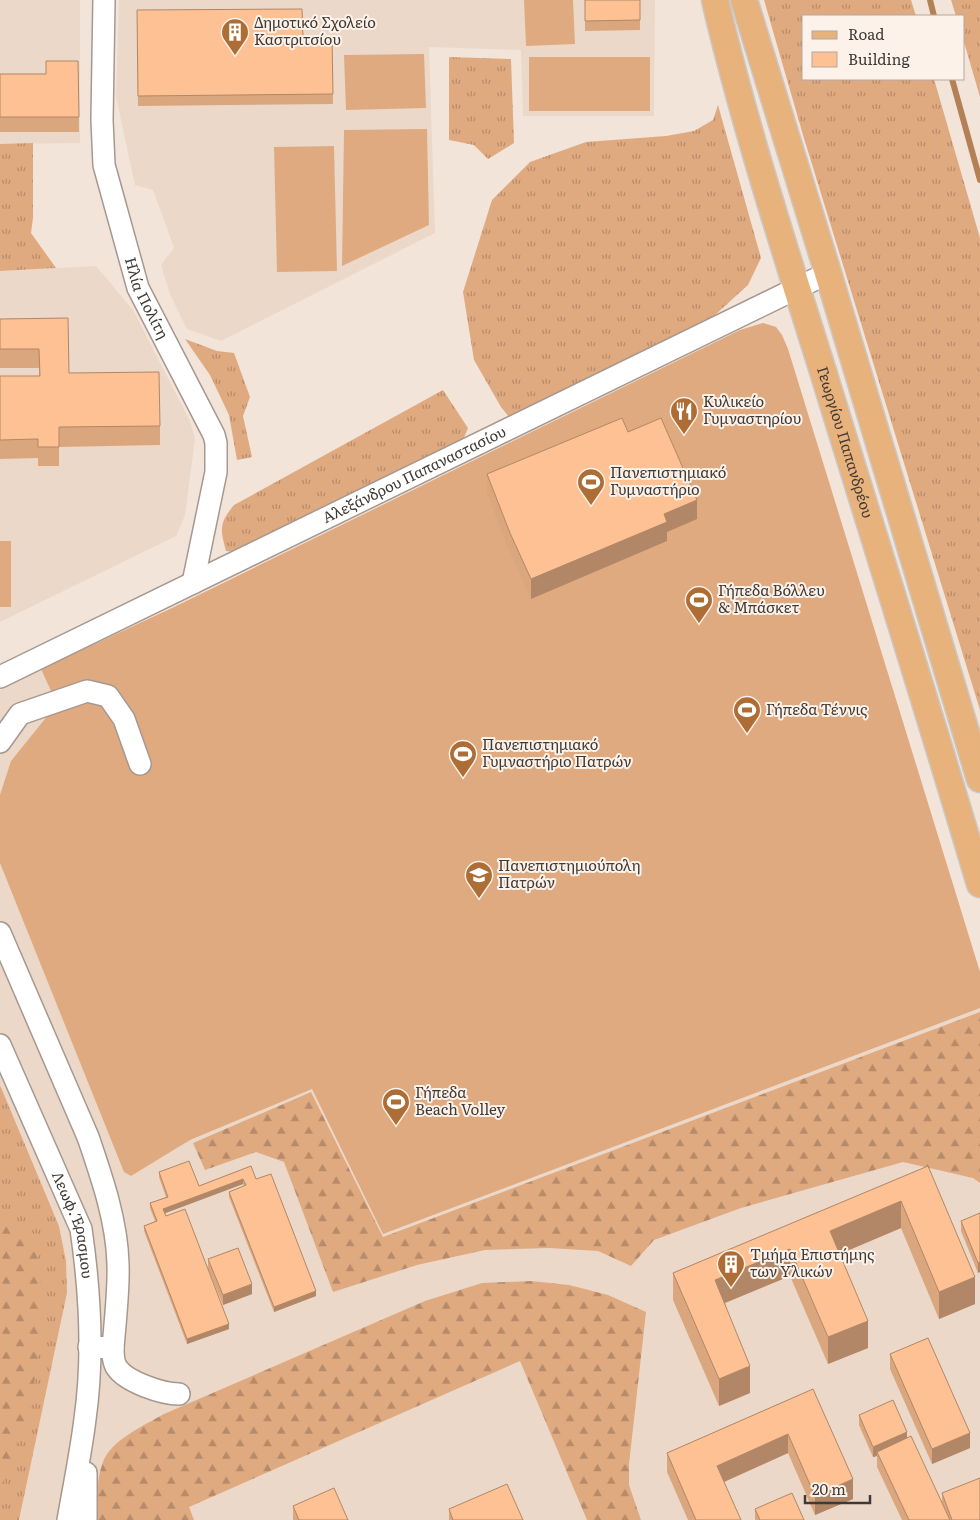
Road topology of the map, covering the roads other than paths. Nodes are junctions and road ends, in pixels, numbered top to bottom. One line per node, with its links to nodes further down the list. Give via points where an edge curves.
1 (104, 0): 6 (street, Ηλία Πολίτη, via 104,164 138,288 216,443 216,472)
2 (715, 0): 5 (main road, Γεωργίου Παπανδρέου, via 741,104)
3 (744, 0): 4 (main road)
4 (828, 274): 5 (street, Αλεξάνδρου Παπαναστασίου); 10 (main road)
5 (797, 289): 6 (street, Αλεξάνδρου Παπαναστασίου); 11 (main road, Γεωργίου Παπανδρέου)
6 (193, 583): 7 (street, Αλεξάνδρου Παπαναστασίου)
7 (0, 677)
8 (0, 742): 9 (street, via 20,714 87,691 108,696 119,711)
9 (140, 764)
10 (980, 779)
11 (980, 884)
12 (0, 933): 15 (street, via 88,1137 110,1210 118,1265)
13 (0, 1045): 14 (street, Λεωφ. Έρασμου, via 81,1229)
14 (89, 1347): 15 (street); 17 (street, Λεωφ. Έρασμου)
15 (113, 1348): 16 (street, via 118,1369 128,1377 168,1394)
16 (179, 1394)
17 (85, 1418): 18 (street); 19 (street)
18 (68, 1520)
19 (86, 1520)

